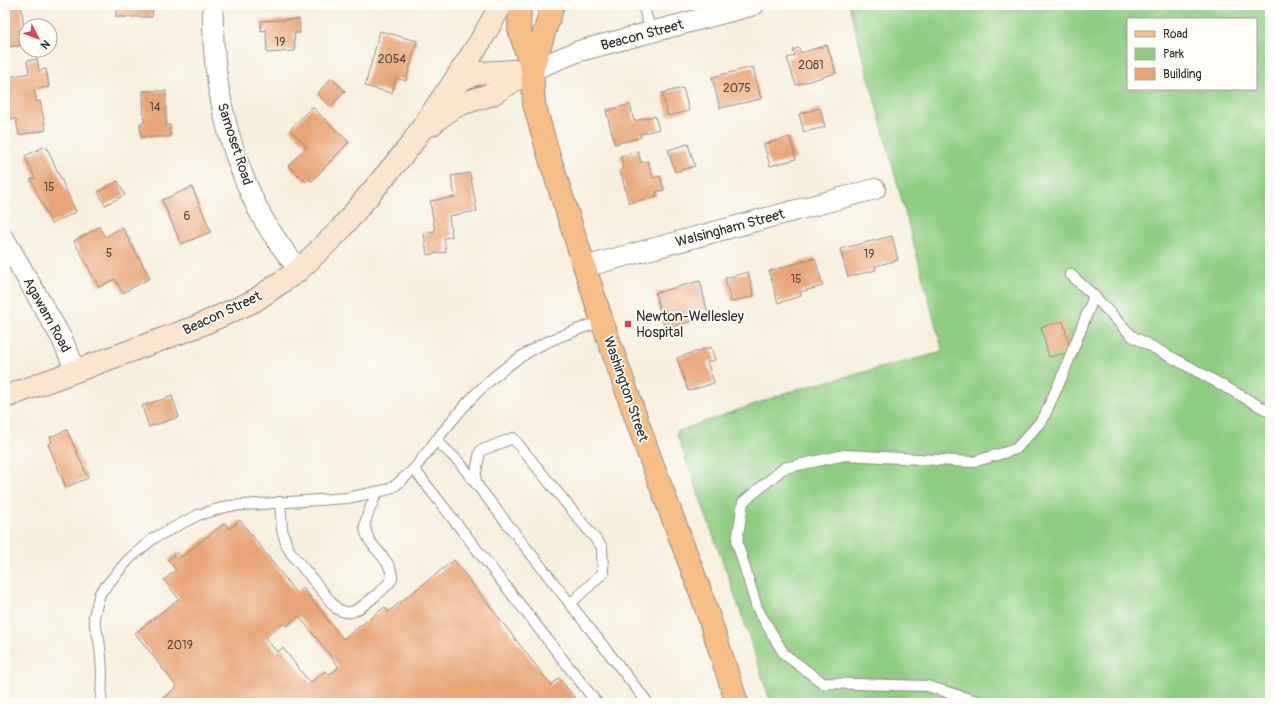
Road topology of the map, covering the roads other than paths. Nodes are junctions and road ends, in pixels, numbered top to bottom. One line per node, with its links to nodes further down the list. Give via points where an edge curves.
1 (213, 5): 14 (street, Samoset Road, via 213,37 220,101 232,144 254,201 280,246)
2 (501, 5): 9 (main road)
3 (520, 5): 8 (main road, Washington Street, via 519,29)
4 (553, 5): 8 (main road, Washington Street)
5 (643, 5): 7 (lane)
6 (754, 5): 7 (street, Beacon Street, via 703,15)
7 (651, 32): 8 (street, Beacon Street, via 579,51)
8 (532, 70): 9 (main road, Beacon Street, via 486,72 470,76 458,82); 10 (main road, Beacon Street, via 492,94 447,112); 13 (main road, Washington Street, via 536,113)
9 (445, 94): 10 (main road, Beacon Street)
10 (410, 146): 14 (main road, Beacon Street, via 338,232)
11 (876, 189): 13 (street, Walsingham Street)
12 (5, 240): 18 (street, Agawam Road, via 60,333)
13 (584, 267): 17 (main road, Washington Street)
14 (299, 270): 18 (main road, Beacon Street, via 254,301 219,318)
15 (1070, 274): 16 (lane)
16 (1094, 296): 20 (lane, via 1132,336); 31 (lane, via 1043,419 1016,449 973,462 845,455 784,468 743,502 737,542 757,608 784,654 823,683 927,686)
17 (602, 321): 21 (lane, via 550,340 504,368 463,406); 30 (main road, Washington Street, via 702,596)
18 (76, 371): 19 (main road, Beacon Street)
19 (5, 397)
20 (1270, 412)
21 (436, 440): 22 (lane); 23 (lane, via 459,462)
22 (414, 469): 24 (lane, via 396,485); 28 (lane)
23 (478, 486): 26 (lane); 26 (lane, via 475,478 480,451 512,438 602,547 603,573)
24 (378, 492): 25 (lane, via 347,498); 25 (lane, via 365,528 373,545 390,568 392,579 357,609 346,612 336,608 287,546 282,530)
25 (280, 502): 27 (lane, via 229,506 198,515 154,538 129,559 100,593 94,616 101,657)
26 (570, 604): 29 (lane)
27 (101, 703)
28 (597, 703)
29 (648, 703)
30 (737, 703)
31 (983, 703)

